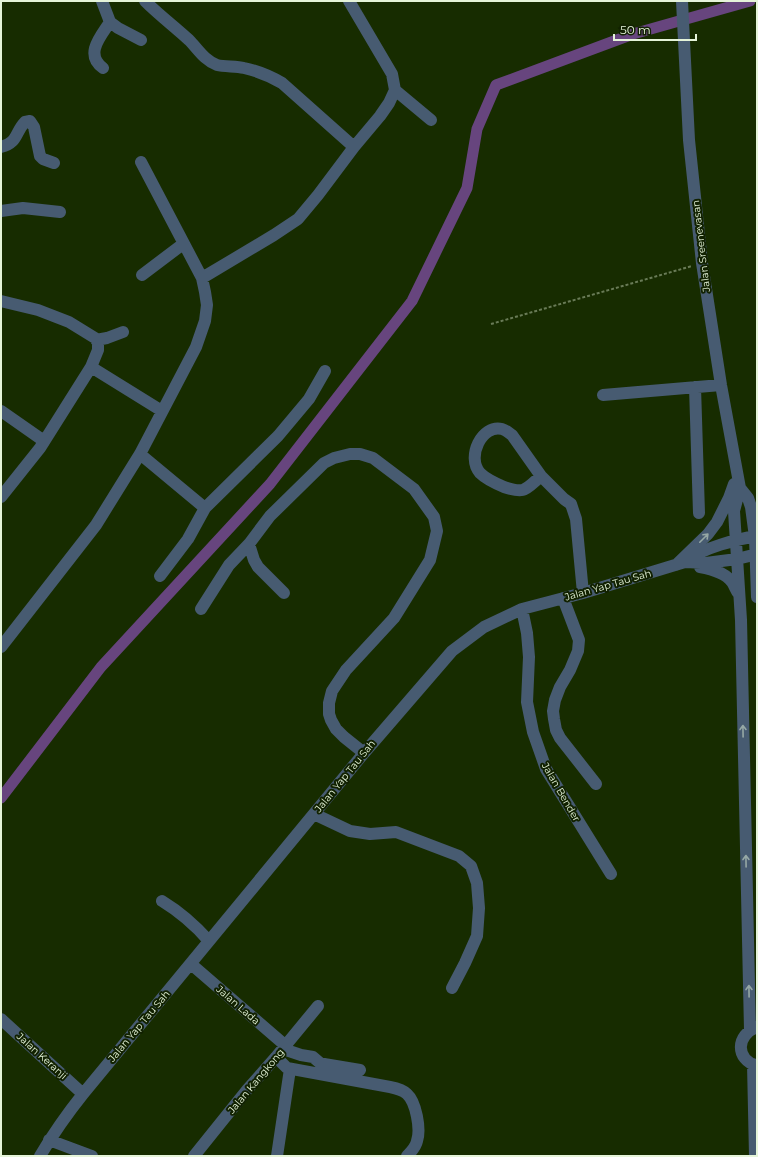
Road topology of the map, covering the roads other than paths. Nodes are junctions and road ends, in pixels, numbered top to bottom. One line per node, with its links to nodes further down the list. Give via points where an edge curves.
1 (102, 1): 5 (street)
2 (145, 1): 11 (street, via 210,61 218,65 245,68 268,75 282,83)
3 (348, 1): 8 (street, via 386,63 394,79)
4 (682, 4): 24 (street, Jalan Sreenevasan, via 689,140 702,263)
5 (110, 22): 6 (street); 7 (street, via 94,54 97,64)
6 (141, 40)
7 (103, 68)
8 (395, 90): 9 (street); 11 (street, via 380,116)
9 (432, 120)
10 (1, 146): 13 (street, via 9,145 22,125 30,121 34,127 40,156)
11 (354, 147): 18 (street, via 298,219)
12 (141, 162): 16 (street)
13 (54, 163)
14 (1, 211): 15 (street, via 23,208)
15 (60, 212)
16 (183, 244): 17 (street); 18 (street)
17 (142, 275)
18 (202, 278): 27 (street, via 206,305 205,321 196,346)
19 (1, 301): 21 (street, via 38,310 69,322)
20 (123, 332): 21 (street)
21 (96, 340): 22 (street, via 98,350)
22 (91, 367): 27 (street); 29 (street)
23 (325, 370): 36 (street, via 310,399 278,436)
24 (721, 385): 25 (street); 31 (street, Jalan Sreenevasan)
25 (695, 387): 26 (street); 37 (street)
26 (603, 395)
27 (162, 410): 30 (street)
28 (1, 411): 29 (street)
29 (44, 441): 34 (street)
30 (140, 454): 36 (street); 53 (street, via 96,525)
31 (736, 468): 33 (street, Jalan Sreenevasan); 35 (street); 43 (street, one-way to 31, via 717,522 733,488)
32 (540, 476): 32 (street, via 524,490 516,491 498,485 480,473 476,464 474,454 479,442 493,429 503,429 512,435); 47 (street, via 571,504 576,519)
33 (740, 488): 38 (street, via 748,498); 39 (street, via 734,511)
34 (1, 497)
35 (757, 498)
36 (205, 508): 44 (street, via 188,539)
37 (699, 513)
38 (756, 536): 39 (street); 41 (street)
39 (736, 541): 42 (street); 43 (street, via 703,551)
40 (249, 544): 46 (street, via 258,567); 51 (street, via 229,566); 54 (street, via 270,516 324,463 350,454 373,458 414,489 434,517 437,531 430,560 394,618 346,670 332,691 329,703 331,720 344,737)
41 (756, 555): 42 (street, Jalan Yap Tau Sah); 45 (street)
42 (737, 559): 43 (street, Jalan Yap Tau Sah); 48 (street)
43 (681, 563): 47 (street, Jalan Yap Tau Sah); 48 (street, via 718,571 732,581)
44 (160, 576)
45 (757, 581): 49 (street)
46 (284, 593)
47 (583, 593): 50 (street, Jalan Yap Tau Sah)
48 (739, 596): 64 (street, one-way to 48)
49 (757, 597)
50 (563, 598): 52 (street, Jalan Yap Tau Sah); 55 (street, via 579,640 578,651 555,700 554,719 560,738)
51 (201, 609)
52 (522, 609): 54 (street, Jalan Yap Tau Sah, via 484,627 452,651); 57 (street, Jalan Bender, via 529,657 527,702 533,732 546,769)
53 (1, 647)
54 (364, 752): 56 (street, Jalan Yap Tau Sah)
55 (596, 784)
56 (314, 814): 59 (street, Jalan Yap Tau Sah); 61 (street, via 350,831 370,834 396,832 459,856 471,866 477,883 477,936)
57 (611, 874)
58 (162, 901): 59 (street, via 186,917)
59 (210, 941): 60 (street, Jalan Yap Tau Sah)
60 (191, 964): 65 (street, Jalan Lada); 69 (street, Jalan Yap Tau Sah)
61 (452, 988)
62 (318, 1006): 65 (street, Jalan Kangkong)
63 (1, 1019): 69 (street, Jalan Keranji)
64 (754, 1029): 66 (street, via 745,1034 741,1048 747,1060)
65 (282, 1051): 67 (street, Jalan Lada, via 284,1066); 68 (street, via 313,1057 324,1064); 73 (street, Jalan Kangkong)
66 (755, 1065): 76 (street)
67 (290, 1069): 74 (street); 75 (street, via 390,1087 407,1094 414,1103 419,1131 418,1141)
68 (360, 1070)
69 (83, 1094): 70 (street, Jalan Yap Tau Sah)
70 (49, 1140): 71 (street, Jalan Yap Tau Sah); 72 (street)
71 (40, 1156)
72 (92, 1156)
73 (194, 1156)
74 (278, 1156)
75 (407, 1156)
76 (755, 1156)

